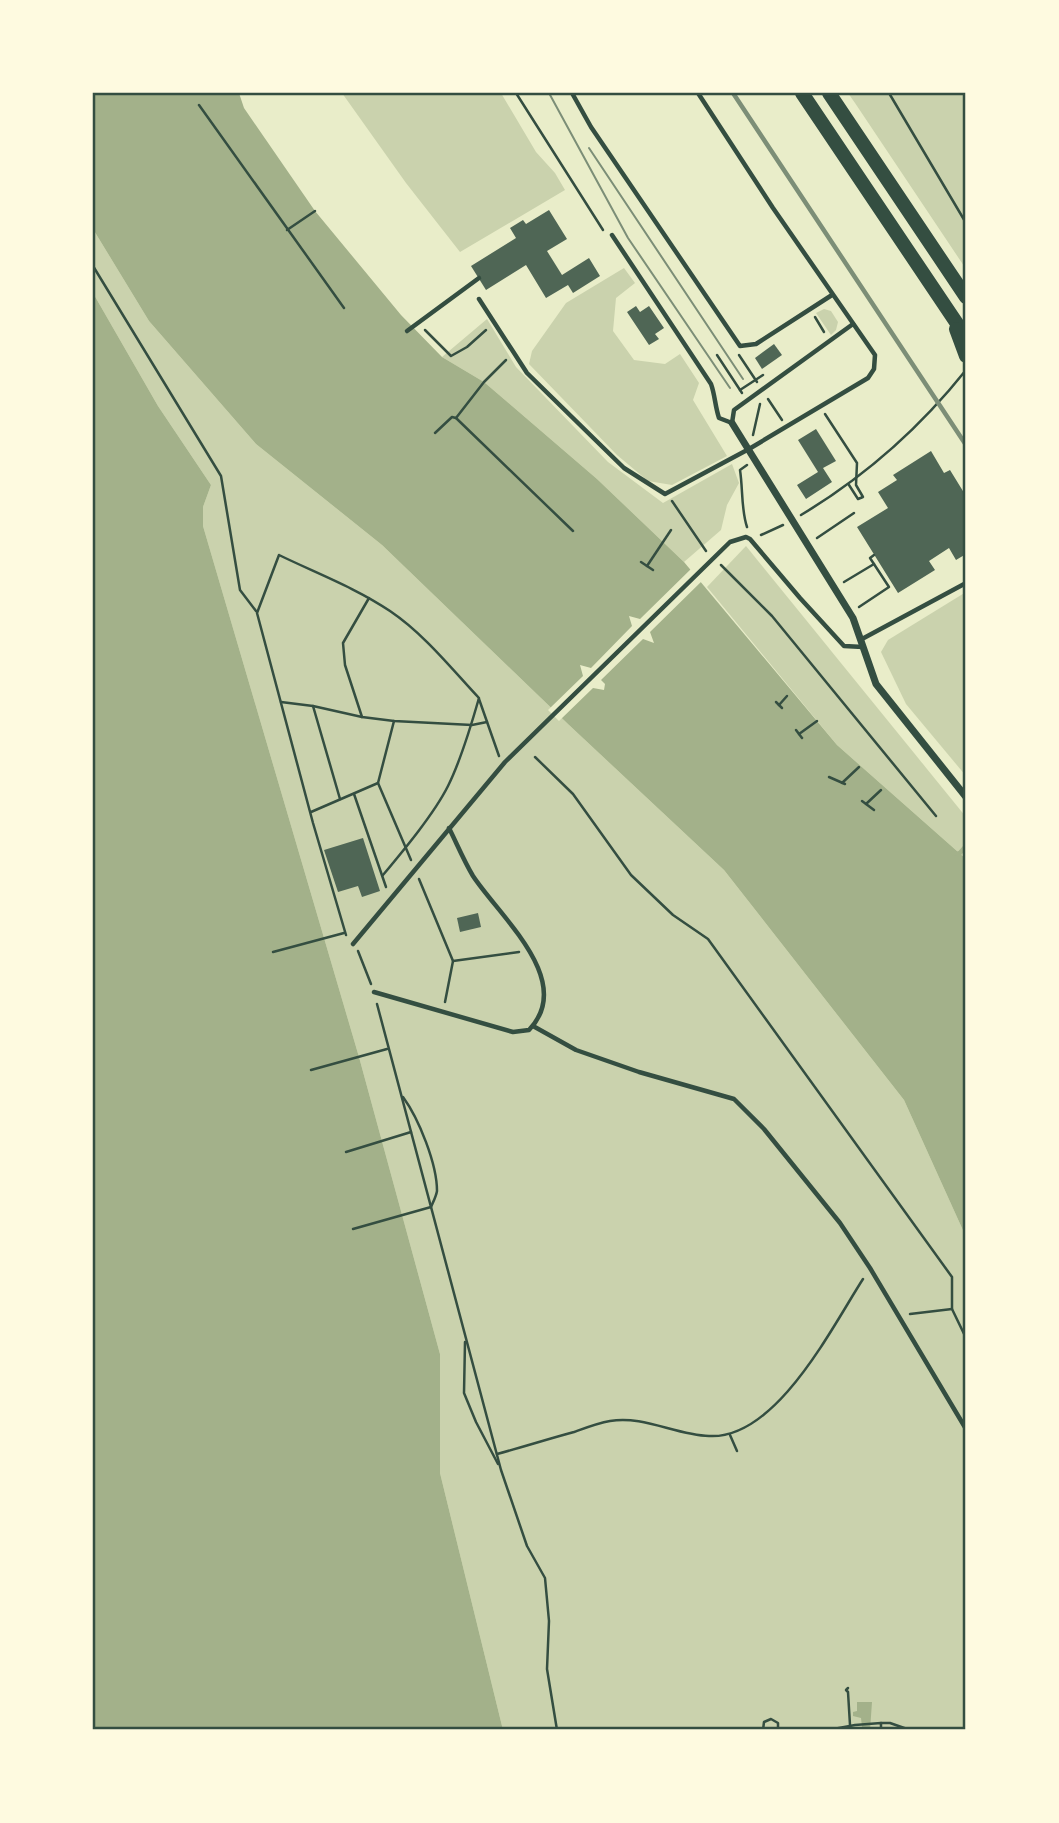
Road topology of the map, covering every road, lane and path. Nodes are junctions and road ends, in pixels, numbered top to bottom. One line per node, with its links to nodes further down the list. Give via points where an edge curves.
1 (516, 93): 11 (path, via 602,228)
2 (572, 93): 18 (lane, via 740,346 756,344)
3 (698, 93): 14 (lane)
4 (802, 93): 19 (highway)
5 (829, 93): 15 (highway)
6 (889, 93): 9 (path)
7 (199, 105): 10 (path)
8 (315, 211): 10 (path)
9 (966, 223)
10 (288, 230): 17 (path)
11 (612, 235): 36 (lane, via 711,384 719,418)
12 (93, 266): 61 (path, via 222,476 240,590)
13 (479, 278): 20 (lane)
14 (832, 295): 18 (lane); 22 (lane)
15 (966, 297)
16 (479, 299): 21 (lane)
17 (344, 308)
18 (810, 309): 25 (path)
19 (951, 314): 24 (highway); 29 (highway)
20 (417, 322): 21 (path, via 451,356); 23 (lane)
21 (493, 322): 26 (lane)
22 (853, 324): 25 (lane); 34 (lane, via 875,355 874,369 868,378)
23 (407, 331)
24 (966, 337)
25 (830, 341): 33 (lane)
26 (513, 353): 35 (path); 42 (lane, via 527,373 624,468)
27 (738, 354): 32 (path)
28 (717, 355): 32 (path, via 740,390)
29 (966, 356)
30 (966, 370): 41 (path, via 924,420)
31 (763, 375): 32 (path)
32 (755, 380)
33 (763, 391): 36 (lane, via 734,410); 37 (path); 39 (path)
34 (820, 407): 37 (lane); 41 (path, via 857,463 856,485 863,497 859,499)
35 (456, 418): 38 (path); 48 (path)
36 (732, 423): 39 (street)
37 (785, 426): 39 (lane)
38 (435, 433)
39 (749, 449): 40 (street); 42 (lane)
40 (756, 460): 46 (path, via 740,470); 50 (street)
41 (849, 485): 44 (path)
42 (665, 494): 51 (path)
43 (855, 513): 50 (path)
44 (797, 518)
45 (786, 523): 49 (path)
46 (747, 527)
47 (671, 530): 56 (path)
48 (573, 531)
49 (761, 535)
50 (808, 544): 59 (street)
51 (710, 555)
52 (874, 555): 55 (path, via 870,558)
53 (641, 562): 56 (path)
54 (717, 562): 88 (path, via 772,616)
55 (874, 564): 59 (path); 62 (path, via 889,587)
56 (647, 566): 57 (path)
57 (653, 570)
58 (966, 583): 63 (lane)
59 (835, 588): 62 (street)
60 (369, 598): 61 (path, via 279,555); 65 (path, via 422,638); 69 (path, via 343,643 345,665)
61 (257, 613): 66 (path)
62 (850, 613): 63 (street)
63 (863, 643): 76 (lane, via 844,646 750,539 730,542); 82 (street, via 876,684)
64 (787, 696): 67 (path)
65 (479, 698): 72 (path); 73 (path)
66 (281, 702): 68 (path); 87 (path)
67 (779, 705)
68 (313, 706): 69 (path); 83 (path)
69 (362, 717): 70 (path)
70 (394, 721): 73 (path); 79 (path)
71 (817, 721): 74 (path, via 798,732)
72 (487, 722): 73 (path); 76 (path)
73 (472, 725): 90 (path, via 448,787)
74 (802, 738)
75 (535, 757): 110 (path, via 573,794 631,875 673,915 708,939 951,1277)
76 (504, 764): 89 (lane)
77 (859, 767): 78 (path, via 844,784)
78 (829, 777)
79 (378, 783): 81 (path); 90 (path)
80 (881, 790): 85 (path)
81 (354, 793): 83 (path); 92 (path)
82 (965, 796)
83 (341, 799): 87 (path)
84 (862, 801): 85 (path)
85 (866, 804): 86 (path)
86 (874, 810)
87 (310, 813): 94 (path)
88 (936, 816)
89 (449, 828): 91 (lane); 96 (lane, via 473,876)
90 (406, 848): 92 (path)
91 (415, 870): 93 (lane); 98 (path)
92 (383, 875): 93 (path)
93 (390, 900): 95 (lane)
94 (344, 933): 95 (path); 97 (path)
95 (353, 944): 99 (path)
96 (529, 951): 98 (path); 101 (lane, via 545,989 544,1006)
97 (273, 952)
98 (453, 961): 100 (path)
99 (374, 992): 100 (lane); 102 (path)
100 (443, 1013): 101 (lane, via 513,1032)
101 (533, 1026): 109 (lane, via 576,1050 734,1099 832,1213)
102 (387, 1048): 103 (path); 104 (path)
103 (311, 1070)
104 (402, 1096): 105 (path); 107 (path, via 412,1109 433,1164 437,1194)
105 (411, 1132): 106 (path); 107 (path)
106 (346, 1152)
107 (431, 1207): 108 (path); 113 (path)
108 (353, 1229)
109 (870, 1268): 111 (lane); 115 (path, via 789,1391)
110 (952, 1309): 111 (path); 112 (path)
111 (899, 1315): 114 (lane)
112 (966, 1338)
113 (465, 1339): 117 (path); 118 (path, via 464,1393)
114 (966, 1429)
115 (730, 1435): 116 (path); 117 (path, via 698,1435 642,1422 610,1421)
116 (737, 1451)
117 (497, 1454): 118 (path)
118 (501, 1470): 123 (path, via 527,1546 545,1578 547,1669)
119 (849, 1688): 121 (path)
120 (881, 1723): 121 (path); 127 (path); 128 (path)
121 (850, 1726): 122 (path)
122 (839, 1729): 126 (path)
123 (556, 1730)
124 (763, 1730): 125 (path, via 764,1722 771,1719)
125 (778, 1730)
126 (828, 1730)
127 (881, 1730)
128 (910, 1730)

